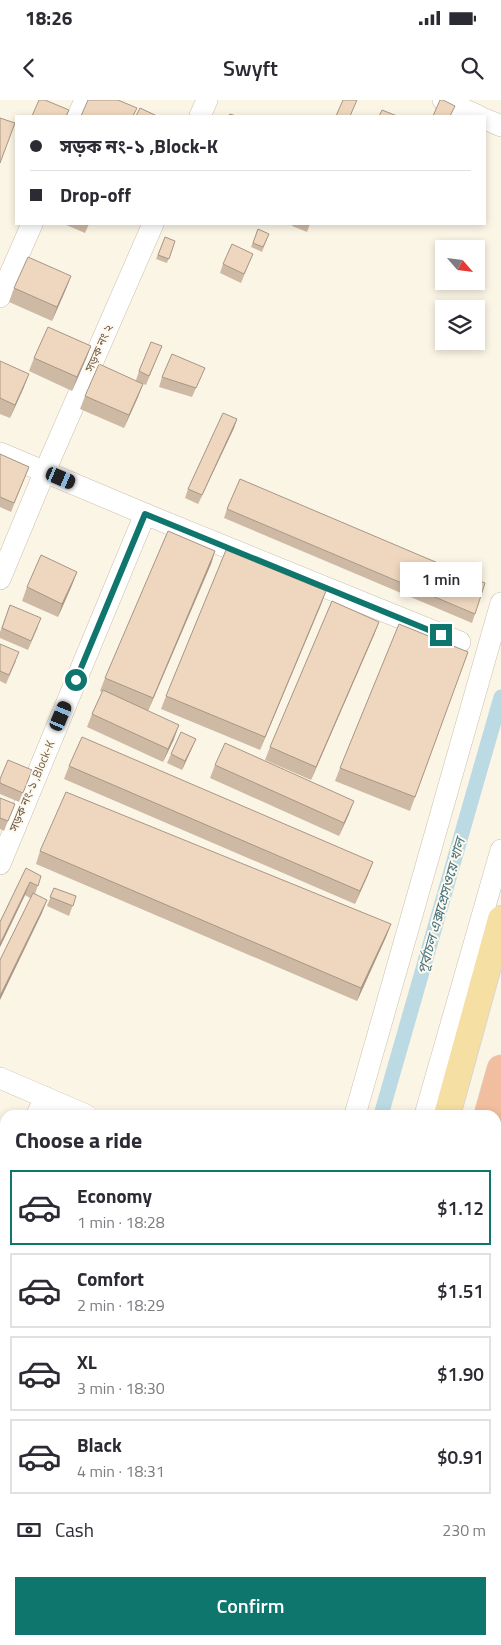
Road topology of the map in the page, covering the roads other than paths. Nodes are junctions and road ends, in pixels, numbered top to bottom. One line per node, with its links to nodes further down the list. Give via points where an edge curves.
1 (84, 100): 4 (street)
2 (207, 100): 5 (street)
3 (443, 100): 6 (street)
4 (78, 115)
5 (200, 115)
6 (477, 115)
7 (486, 119): 8 (street)
8 (501, 126)
9 (32, 225): 11 (street)
10 (153, 225): 13 (street, সড়ক নং ২)
11 (0, 298)
12 (0, 452): 13 (street)
13 (45, 471): 14 (street); 15 (street, সড়ক নং ২)
14 (145, 514): 17 (street); 19 (street, সড়ক নং-১ ,Block-K)
15 (0, 579)
16 (501, 603): 25 (street)
17 (460, 642)
18 (501, 850): 26 (street)
19 (0, 864)
20 (501, 919): 27 (main road)
21 (501, 1069): 28 (highway)
22 (0, 1078): 23 (street)
23 (41, 1106): 24 (street)
24 (61, 1110)
25 (356, 1110)
26 (426, 1110)
27 (448, 1110)
28 (489, 1110)

